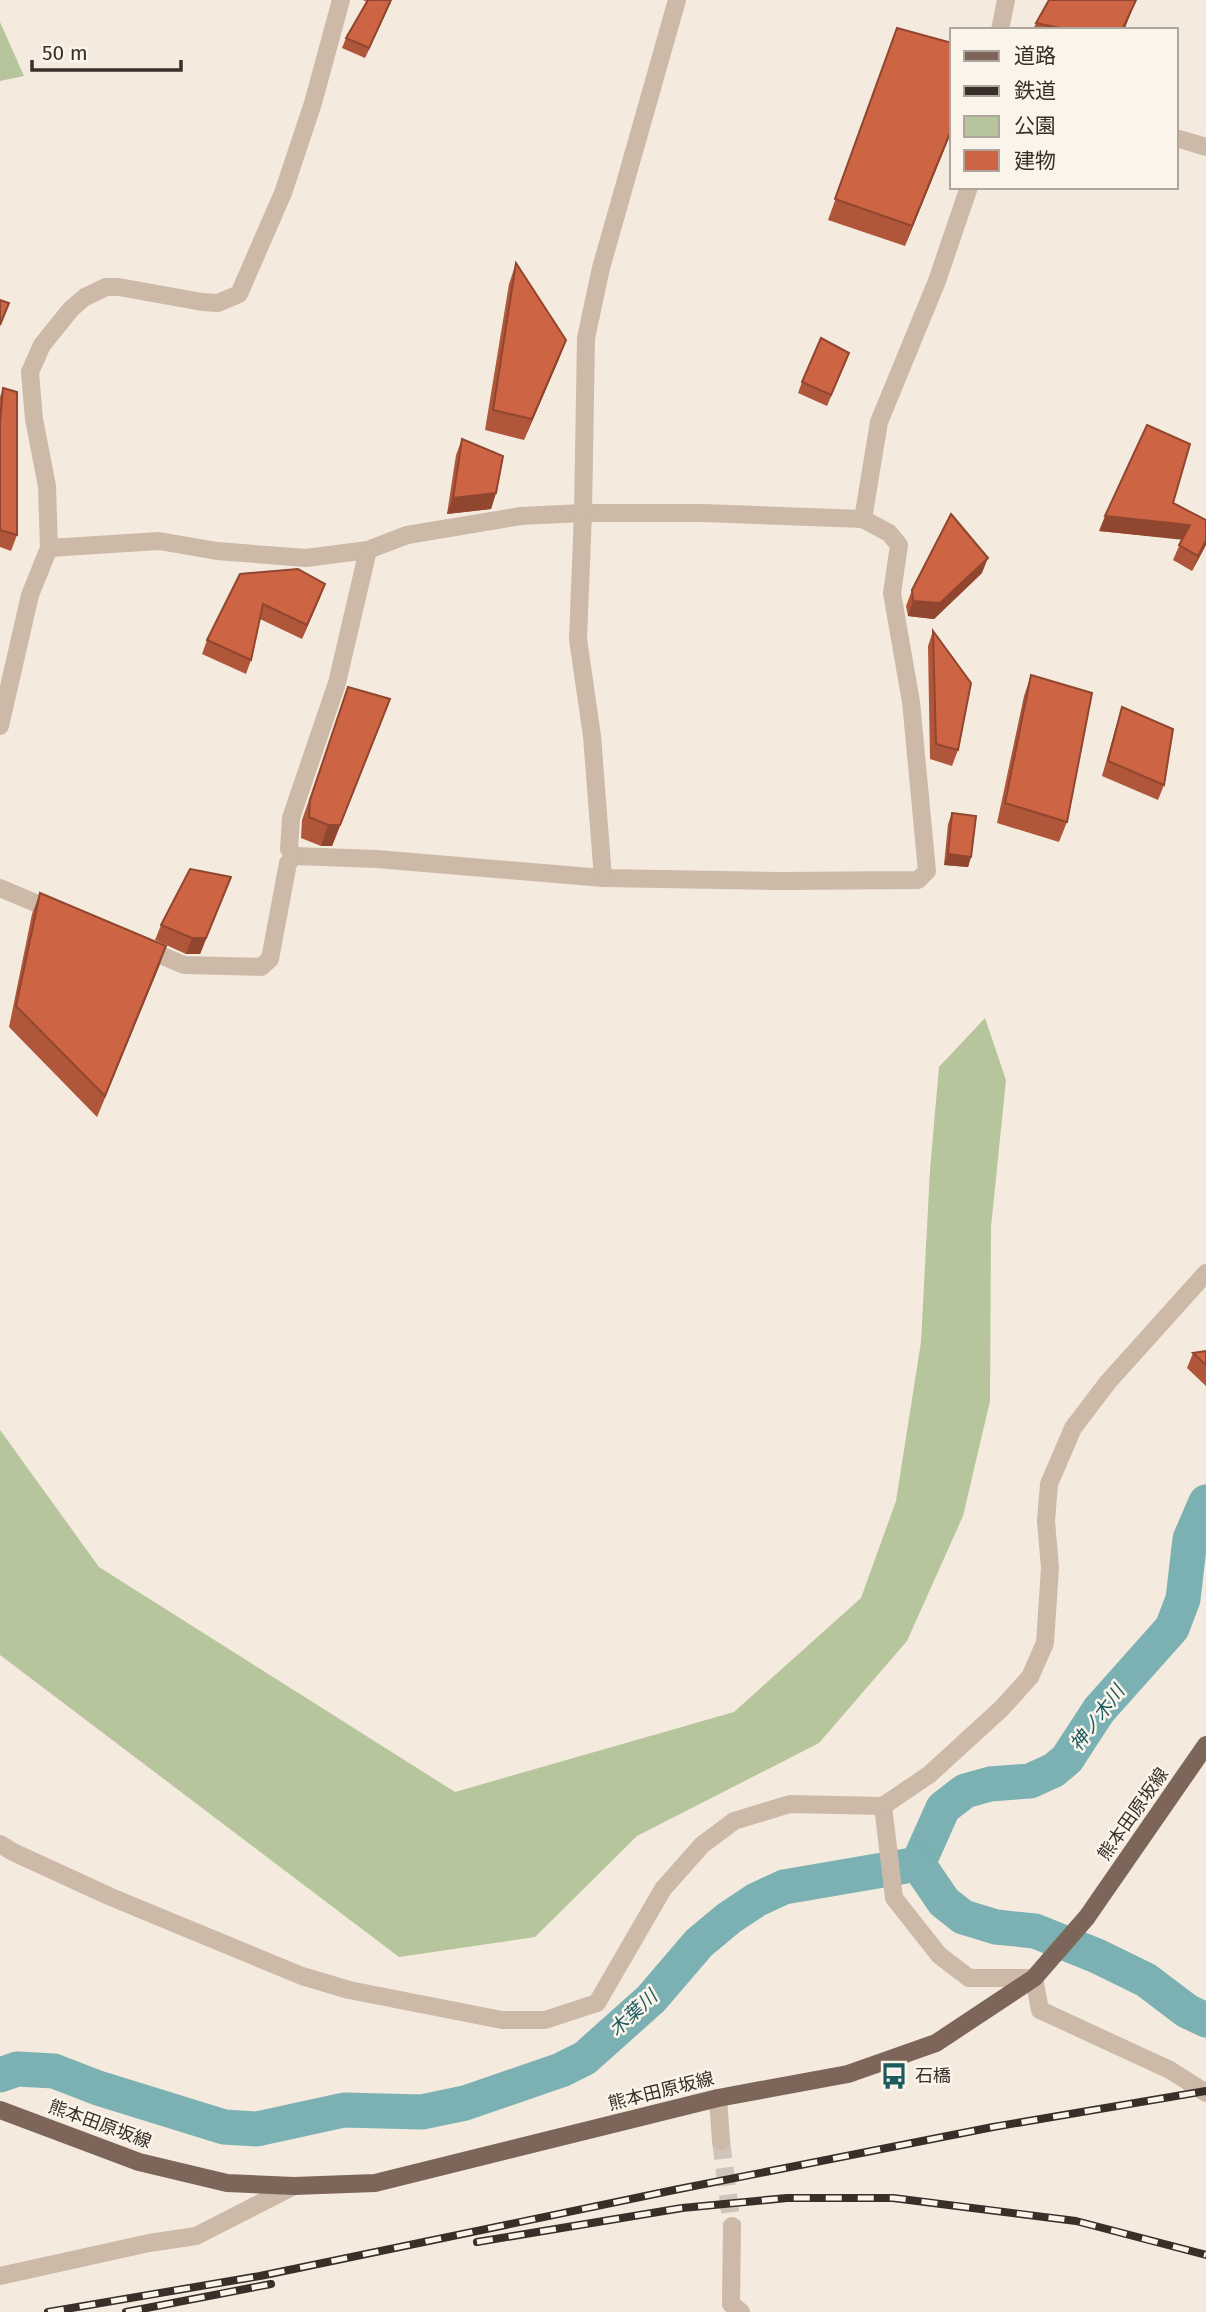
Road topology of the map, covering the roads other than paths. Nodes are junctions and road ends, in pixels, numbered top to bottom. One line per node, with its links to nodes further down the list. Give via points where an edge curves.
1 (341, 0): 10 (street, via 283,194 239,294 218,303 106,287 71,309 42,345 30,372 47,486)
2 (677, 0): 8 (street, via 601,268 586,338)
3 (1006, 0): 4 (street)
4 (1000, 28)
5 (1178, 139): 6 (street)
6 (1206, 147)
7 (969, 189): 9 (street, via 879,422)
8 (583, 513): 9 (street); 11 (street, via 521,516 407,535); 14 (street, via 578,639 592,736)
9 (863, 519): 14 (street, via 889,533 899,545 892,593 911,702 926,871 918,880)
10 (49, 548): 11 (street, via 159,541 306,558); 12 (street, via 30,595)
11 (368, 550): 13 (street, via 337,683 291,818 289,849)
12 (0, 726)
13 (294, 856): 14 (street); 17 (street, via 288,863 270,959 261,967 184,965)
14 (603, 878)
15 (0, 888): 16 (street)
16 (74, 919)
17 (122, 940)
18 (1206, 1273): 20 (street, via 1073,1428 1049,1484 1045,1643 1030,1677 930,1774)
19 (1206, 1745): 22 (main road, 熊本田原坂線, via 1087,1917)
20 (883, 1806): 21 (street, via 790,1804 734,1821 702,1845 663,1889 597,2003 545,2020 502,2020 349,1990 302,1976 111,1897); 22 (street, via 894,1898 939,1955 969,1978)
21 (0, 1844)
22 (1034, 1978): 23 (street, via 1040,2010 1170,2070); 24 (main road, 熊本田原坂線, via 936,2043 848,2074)
23 (1206, 2093)
24 (719, 2098): 26 (street); 27 (main road, 熊本田原坂線, via 375,2183)
25 (8, 2113): 27 (main road, 熊本田原坂線, via 139,2162 227,2183)
26 (721, 2141)
27 (294, 2186): 29 (street, via 196,2236)
28 (732, 2226): 30 (street, via 731,2304)
29 (0, 2276)
30 (741, 2312)

